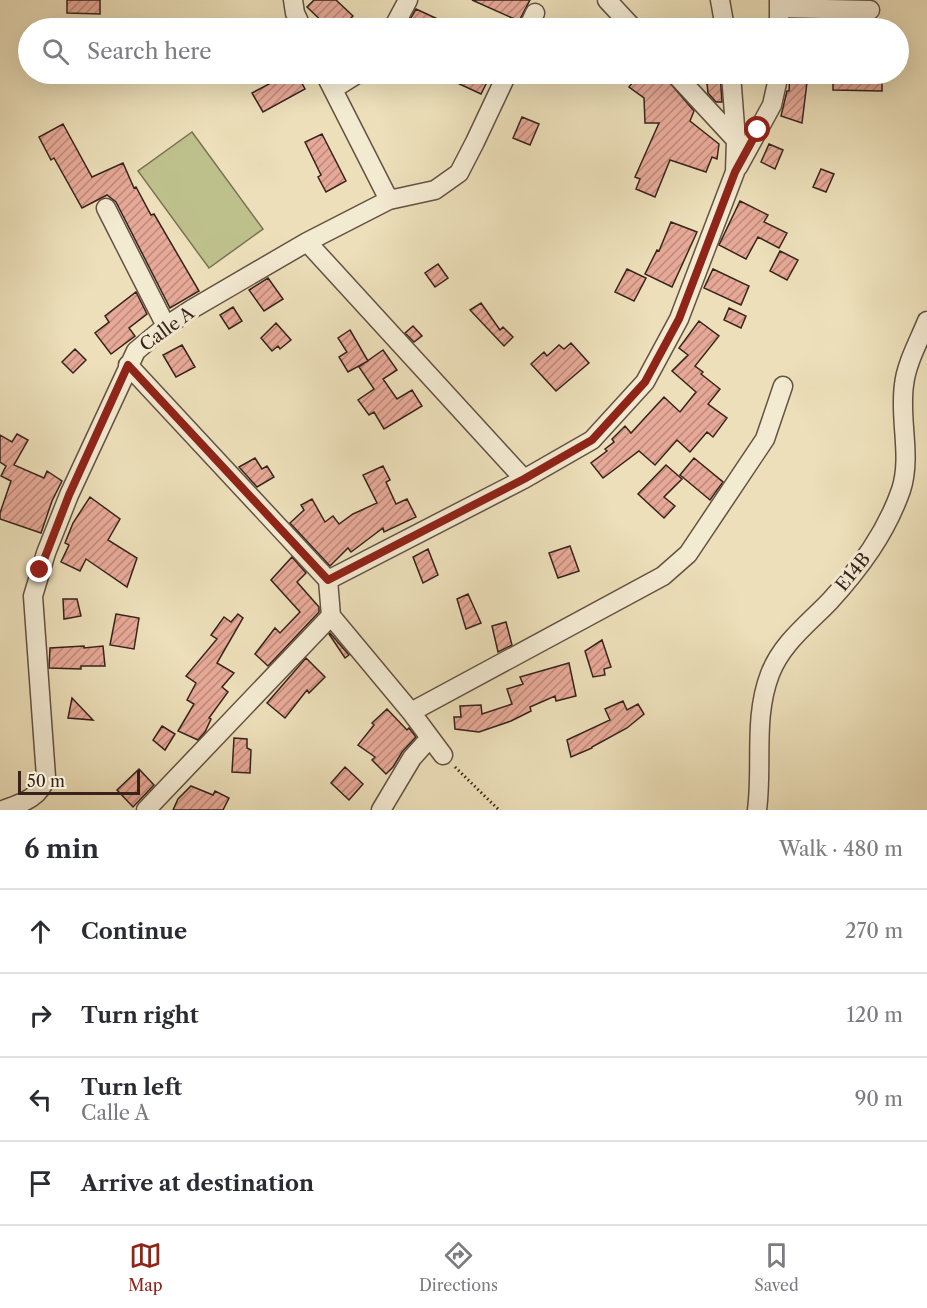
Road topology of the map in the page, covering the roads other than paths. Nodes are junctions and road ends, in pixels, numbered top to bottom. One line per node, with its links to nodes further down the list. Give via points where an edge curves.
1 (293, 0): 7 (street)
2 (408, 0): 8 (street)
3 (607, 0): 9 (street)
4 (720, 0): 10 (street)
5 (779, 4): 6 (street)
6 (870, 10)
7 (297, 18)
8 (398, 18)
9 (624, 18)
10 (723, 18)
11 (331, 84): 18 (street)
12 (502, 84): 18 (street, Calle A, via 459,173 435,190)
13 (684, 84): 16 (street)
14 (732, 84): 16 (street)
15 (777, 84): 17 (street, via 772,105)
16 (736, 140): 17 (street)
17 (735, 172): 25 (street, via 679,319 645,382 592,440)
18 (389, 200): 20 (street, Calle A)
19 (106, 208): 22 (street)
20 (307, 242): 22 (street, Calle A); 25 (street)
21 (927, 321): 34 (street, E14B, via 904,385 906,448 902,487 891,516 865,560 791,639 770,673 759,735)
22 (166, 326): 23 (street, Calle A, via 136,351)
23 (128, 365): 26 (street); 31 (street, Calle A, via 69,495 33,596 46,777 38,794)
24 (783, 386): 28 (street, via 765,439 688,554 663,576)
25 (524, 479): 26 (street)
26 (328, 580): 27 (street)
27 (331, 616): 28 (street); 32 (street)
28 (411, 712): 29 (street)
29 (429, 739): 30 (street); 33 (street, via 412,758)
30 (443, 756)
31 (3, 810)
32 (146, 810)
33 (381, 810)
34 (757, 810)

